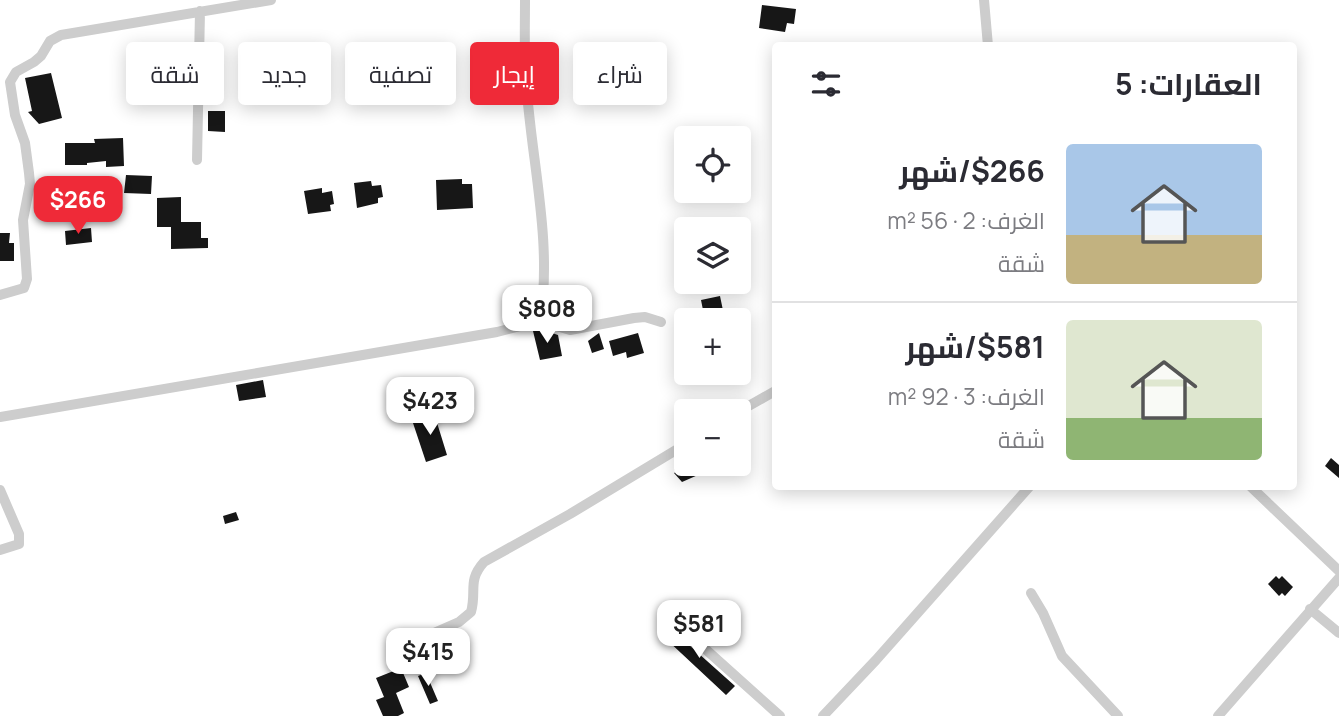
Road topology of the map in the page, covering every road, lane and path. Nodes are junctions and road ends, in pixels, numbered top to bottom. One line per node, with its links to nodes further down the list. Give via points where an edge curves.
1 (271, 0): 4 (street)
2 (525, 0): 8 (street, via 526,80 545,286)
3 (984, 0): 5 (street)
4 (200, 11): 6 (street); 7 (street, via 61,35 12,76 10,90 26,142 30,184 23,220 27,279 24,288)
5 (988, 42)
6 (197, 160)
7 (0, 295)
8 (540, 321): 9 (street, via 570,331 634,318); 12 (street)
9 (662, 322)
10 (772, 393): 11 (street)
11 (751, 405)
12 (0, 417)
13 (674, 451): 24 (street, via 484,562 473,580 471,612 418,640)
14 (0, 490): 17 (street, via 19,534 19,544)
15 (1026, 490): 26 (street)
16 (1254, 490): 18 (street)
17 (0, 550)
18 (1339, 571)
19 (1339, 578): 21 (street)
20 (1031, 593): 27 (street, via 1062,656)
21 (1310, 609): 22 (street); 28 (street)
22 (1339, 633)
23 (693, 638): 25 (street)
24 (411, 657)
25 (780, 716)
26 (823, 716)
27 (1118, 716)
28 (1217, 716)

